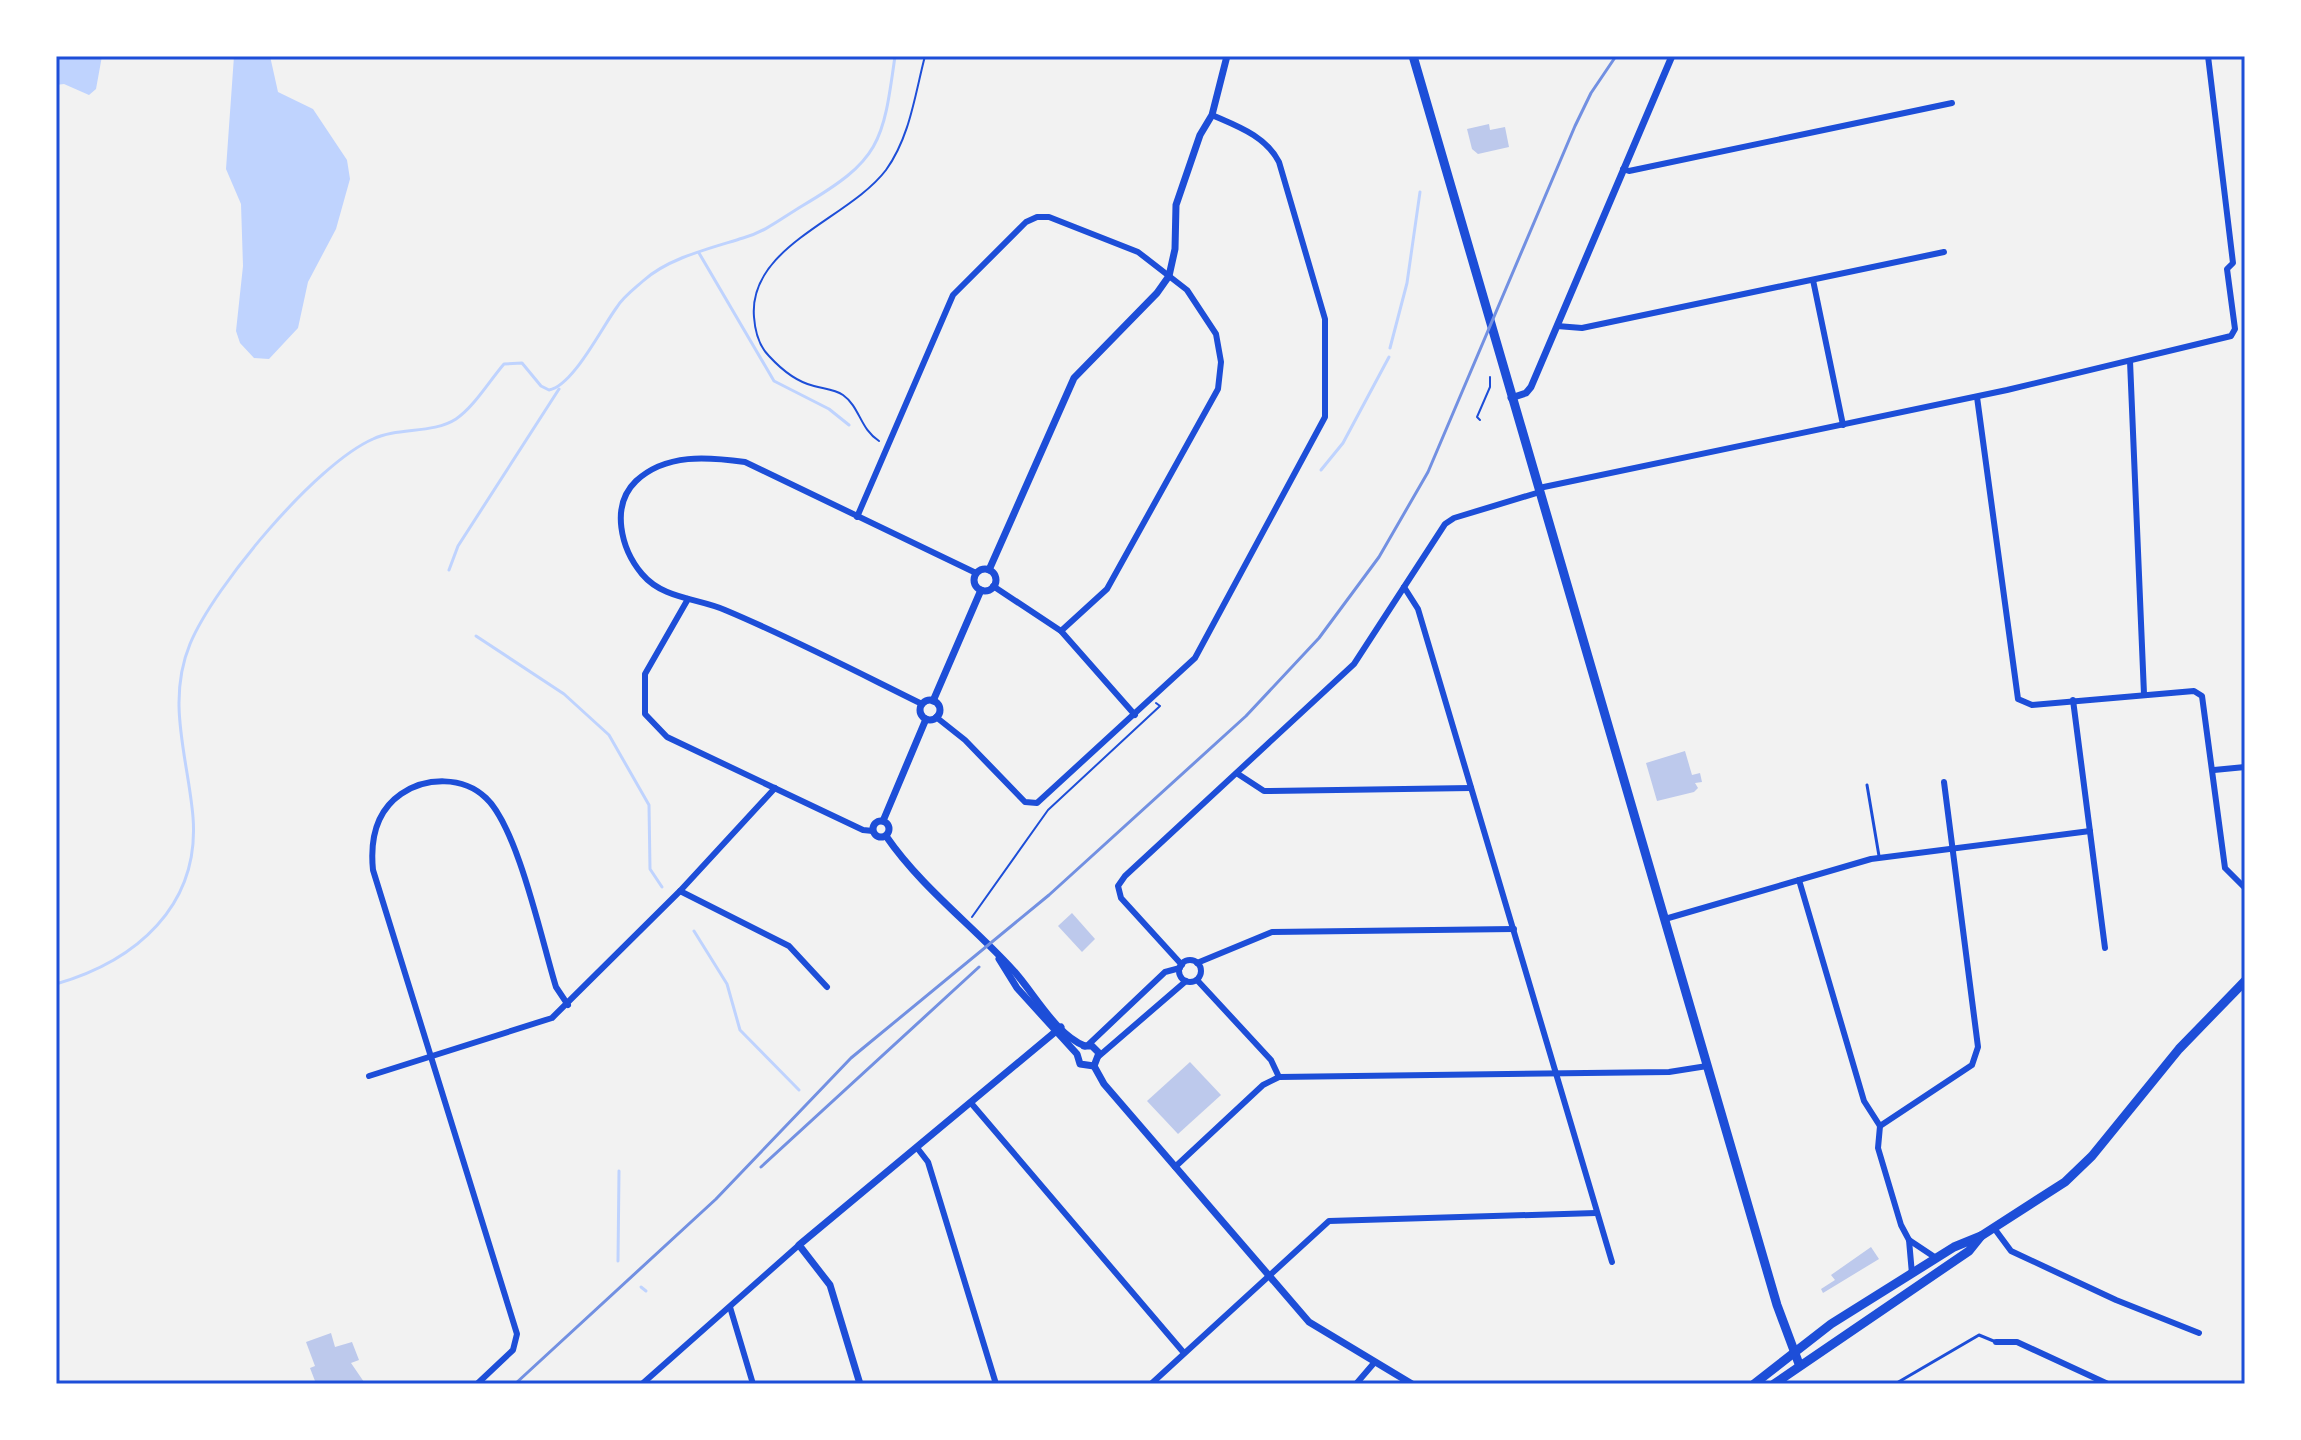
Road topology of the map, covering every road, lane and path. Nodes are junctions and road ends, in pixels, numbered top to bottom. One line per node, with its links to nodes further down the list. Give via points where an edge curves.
1 (925, 56): 19 (path, via 916,102 888,167 866,191 776,259 760,281 754,302 756,332 769,356 802,381 840,393 854,406 866,432)
2 (1227, 56): 7 (street)
3 (1413, 56): 16 (main road)
4 (1672, 56): 8 (street)
5 (2208, 56): 13 (street, via 2233,263 2227,269 2235,329 2225,339)
6 (1952, 103): 8 (street)
7 (1212, 115): 10 (street, via 1176,205); 34 (street, via 1253,134 1279,162 1325,319 1325,417 1199,653)
8 (1623, 169): 12 (street)
9 (1944, 252): 11 (street)
10 (1169, 276): 19 (street, via 1128,247 1049,217 1031,219 953,295); 22 (street, via 1074,378); 28 (street, via 1197,303 1216,334 1218,389 1107,589)
11 (1813, 280): 12 (street, via 1582,328); 18 (street)
12 (1557, 326): 16 (street, via 1531,387)
13 (2130, 361): 15 (street); 29 (street)
14 (1490, 377): 17 (path)
15 (1977, 397): 18 (street); 30 (street, via 2016,695 2032,705)
16 (1511, 398): 20 (main road)
17 (1480, 420)
18 (1843, 425): 20 (street)
19 (887, 445): 21 (street)
20 (1539, 490): 25 (street, via 1445,524); 54 (main road)
21 (857, 517): 23 (street); 27 (street, via 745,462 708,457 664,463 632,485 621,509 622,537 642,574 665,592)
22 (989, 570): 23 (street); 24 (street)
23 (976, 573): 26 (street, via 974,582)
24 (993, 586): 26 (street); 28 (street)
25 (1404, 587): 39 (street, via 1354,664); 43 (street, via 1418,609)
26 (981, 590): 31 (street)
27 (688, 599): 32 (street, via 722,609); 42 (street, via 645,674 645,714 667,737)
28 (1061, 631): 34 (street)
29 (2144, 694): 30 (street); 38 (street, via 2194,691 2202,696)
30 (2073, 700): 46 (street)
31 (933, 701): 32 (street); 35 (street, via 940,709)
32 (922, 704): 36 (street)
33 (1160, 706): 53 (path, via 1048,810)
34 (1135, 715): 35 (street, via 1037,803 1025,802)
35 (936, 717): 36 (street)
36 (926, 719): 44 (street)
37 (2245, 767): 38 (street)
38 (2214, 770): 51 (street, via 2225,868)
39 (1238, 774): 43 (street, via 1264,791); 58 (street, via 1118,886 1121,898)
40 (1944, 782): 48 (street)
41 (1867, 785): 49 (lane)
42 (775, 788): 45 (street); 52 (street)
43 (1471, 788): 55 (street)
44 (883, 821): 45 (street); 47 (street, via 889,827)
45 (873, 831): 47 (street)
46 (2090, 831): 48 (street); 56 (street)
47 (886, 836): 64 (street)
48 (1954, 848): 49 (street); 75 (street, via 1978,1047 1972,1065)
49 (1879, 858): 50 (street)
50 (1799, 880): 54 (street); 75 (street, via 1864,1101)
51 (2245, 888)
52 (680, 891): 62 (street, via 789,946); 63 (street)
53 (972, 917)
54 (1665, 919): 70 (main road)
55 (1514, 929): 57 (street, via 1272,932); 71 (street)
56 (2105, 948)
57 (1197, 963): 58 (street); 59 (street, via 1202,971)
58 (1181, 966): 60 (street); 65 (street, via 1165,972)
59 (1197, 980): 60 (street); 73 (street, via 1271,1060)
60 (1186, 981): 68 (street)
61 (2245, 981): 79 (main road, via 2179,1049 2078,1171)
62 (827, 987)
63 (568, 1005): 67 (street, via 552,1018); 67 (street, via 556,987 507,831 486,798 455,781 418,784 389,803 372,835 371,853)
64 (1058, 1029): 65 (street); 66 (street); 74 (street)
65 (1087, 1046): 66 (street); 68 (street)
66 (1077, 1054): 69 (street, via 1080,1064)
67 (430, 1056): 72 (street); 94 (street, via 517,1334 513,1350)
68 (1099, 1056): 69 (street)
69 (1094, 1066): 77 (street)
70 (1707, 1066): 71 (street, via 1669,1072); 90 (main road)
71 (1554, 1074): 73 (street); 78 (street)
72 (369, 1076)
73 (1279, 1077): 77 (street, via 1263,1085)
74 (971, 1103): 76 (street); 91 (street)
75 (1880, 1126): 81 (street, via 1878,1148 1895,1213)
76 (918, 1149): 82 (street); 98 (street, via 928,1162)
77 (1175, 1167): 86 (street)
78 (1596, 1213): 84 (street); 86 (street, via 1332,1220)
79 (1994, 1228): 80 (main road); 88 (street, via 2016,1254)
80 (1981, 1236): 83 (main road); 93 (main road, via 1969,1251)
81 (1909, 1240): 83 (street); 85 (street)
82 (799, 1245): 87 (street); 97 (street, via 830,1285)
83 (1937, 1259): 85 (main road)
84 (1612, 1262)
85 (1912, 1274): 90 (main road)
86 (1267, 1276): 91 (street); 92 (street, via 1315,1329)
87 (730, 1307): 95 (street); 96 (street)
88 (2199, 1333)
89 (1996, 1342): 104 (lane, via 1986,1336 1970,1339); 105 (street, via 2017,1342)
90 (1793, 1350): 93 (main road); 102 (main road)
91 (1184, 1353): 99 (street)
92 (1374, 1363): 100 (street); 101 (street)
93 (1799, 1364): 103 (main road)
94 (477, 1384)
95 (642, 1384)
96 (753, 1384)
97 (860, 1384)
98 (996, 1384)
99 (1151, 1384)
100 (1356, 1384)
101 (1412, 1384)
102 (1754, 1384)
103 (1774, 1384)
104 (1895, 1384)
105 (2108, 1384)

